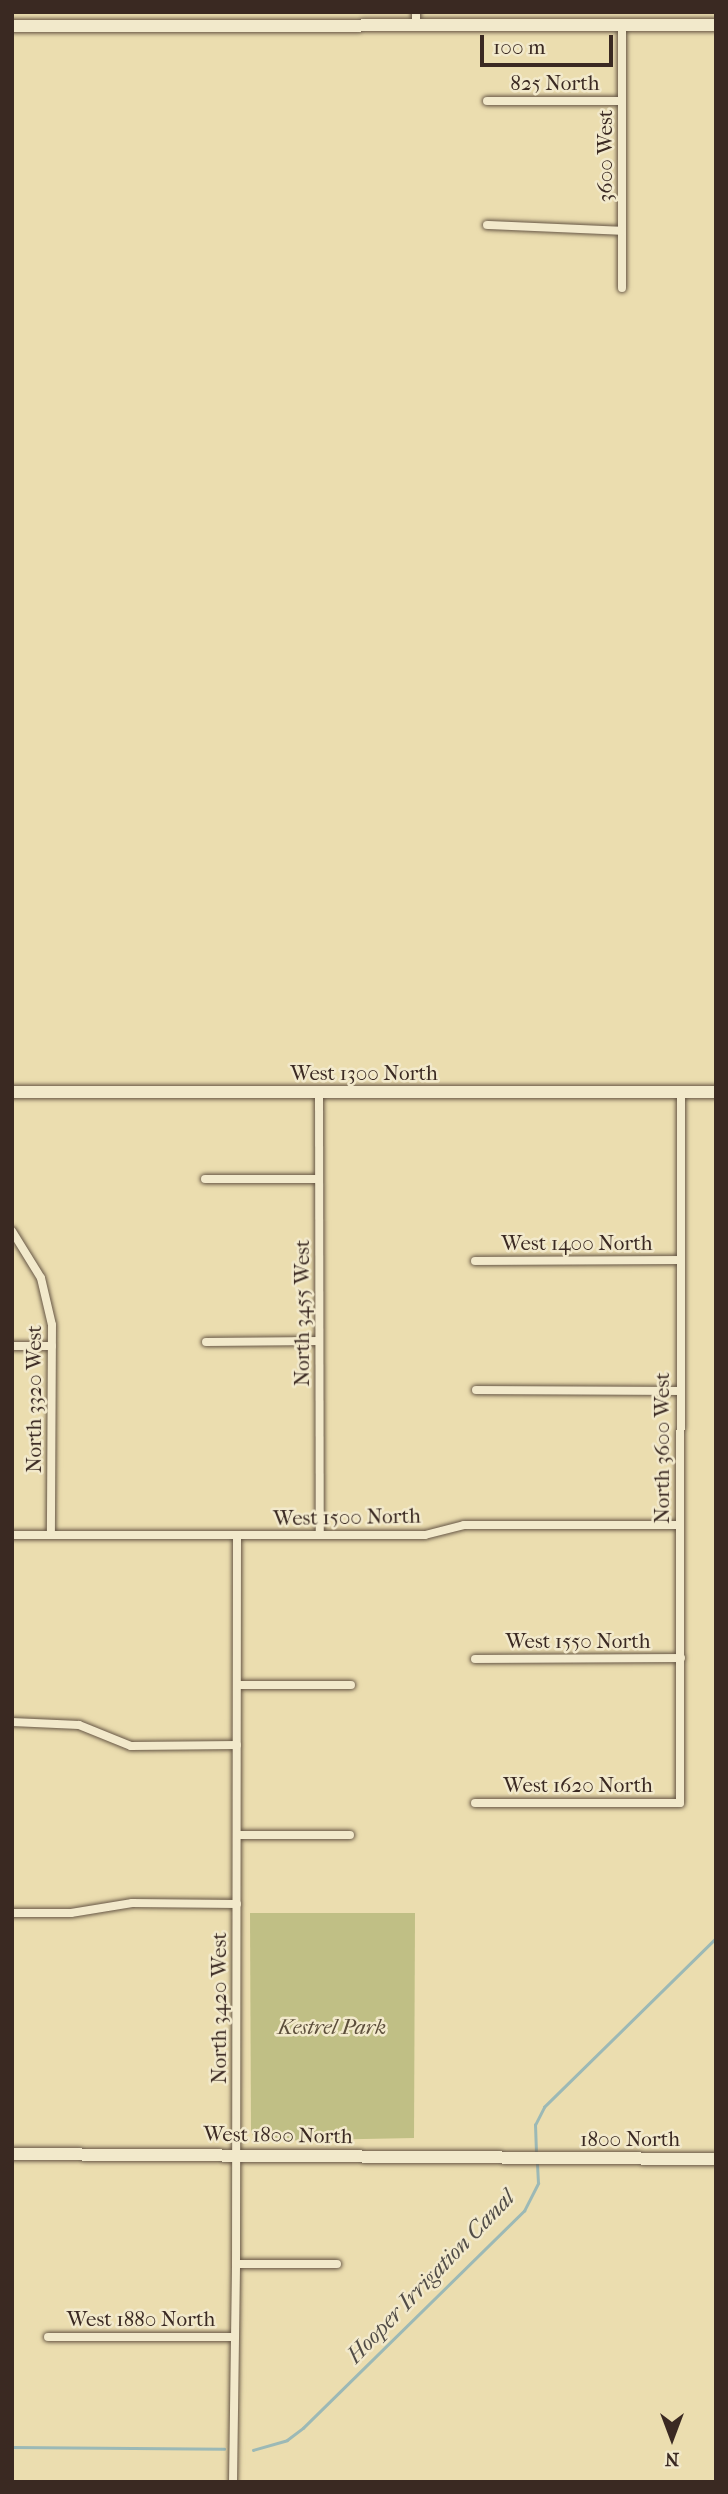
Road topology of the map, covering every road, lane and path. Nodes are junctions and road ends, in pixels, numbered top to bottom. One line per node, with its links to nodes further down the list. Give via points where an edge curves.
1 (416, 12): 5 (street)
2 (622, 24): 3 (street); 5 (street); 7 (street, 3600 West)
3 (716, 25)
4 (12, 26): 5 (street)
5 (416, 26)
6 (487, 101): 7 (street, 825 North)
7 (622, 101): 9 (street, 3600 West)
8 (487, 225): 9 (street)
9 (622, 230): 10 (street, 3600 West)
10 (622, 288)
11 (12, 1092): 12 (street, West 1300 North)
12 (319, 1092): 13 (street, West 1300 North); 16 (street, North 3455 West)
13 (681, 1092): 14 (street, West 1300 North); 18 (street, North 3600 West)
14 (716, 1092)
15 (205, 1179): 16 (street)
16 (319, 1179): 20 (street, North 3455 West)
17 (12, 1231): 23 (street, North 3320 West, via 41,1278 49,1304)
18 (679, 1260): 19 (street, West 1400 North); 25 (street, North 3600 West)
19 (475, 1261)
20 (319, 1341): 21 (street); 30 (street, North 3455 West)
21 (205, 1342)
22 (12, 1346): 23 (street)
23 (52, 1346): 28 (street, North 3320 West)
24 (476, 1390): 25 (street)
25 (679, 1391): 26 (street, North 3600 West)
26 (680, 1525): 30 (street, West 1500 North, via 464,1525 425,1535); 31 (street, North 3600 West)
27 (12, 1535): 28 (street, West 1500 North)
28 (51, 1535): 29 (street, West 1500 North)
29 (237, 1535): 30 (street, West 1500 North); 33 (street, North 3420 West)
30 (320, 1535)
31 (681, 1658): 32 (street, West 1550 North); 38 (street, North 3600 West)
32 (475, 1659)
33 (237, 1685): 34 (street); 36 (street, North 3420 West)
34 (351, 1685)
35 (12, 1723): 36 (street, via 79,1725 131,1746)
36 (237, 1745): 39 (street, North 3420 West)
37 (475, 1803): 38 (street, West 1620 North)
38 (680, 1803)
39 (237, 1835): 40 (street); 41 (street, North 3420 West)
40 (350, 1835)
41 (237, 1904): 42 (street, via 132,1903 71,1913); 44 (street, North 3420 West)
42 (12, 1913)
43 (12, 2154): 44 (street, West 1800 North)
44 (237, 2154): 45 (street, West 1800 North); 47 (street, North 3420 West)
45 (537, 2158): 46 (street, 1800 North)
46 (716, 2159)
47 (236, 2264): 48 (street); 50 (street, North 3420 West)
48 (337, 2264)
49 (48, 2337): 50 (street, West 1880 North)
50 (235, 2337): 51 (street, North 3420 West)
51 (233, 2482)

